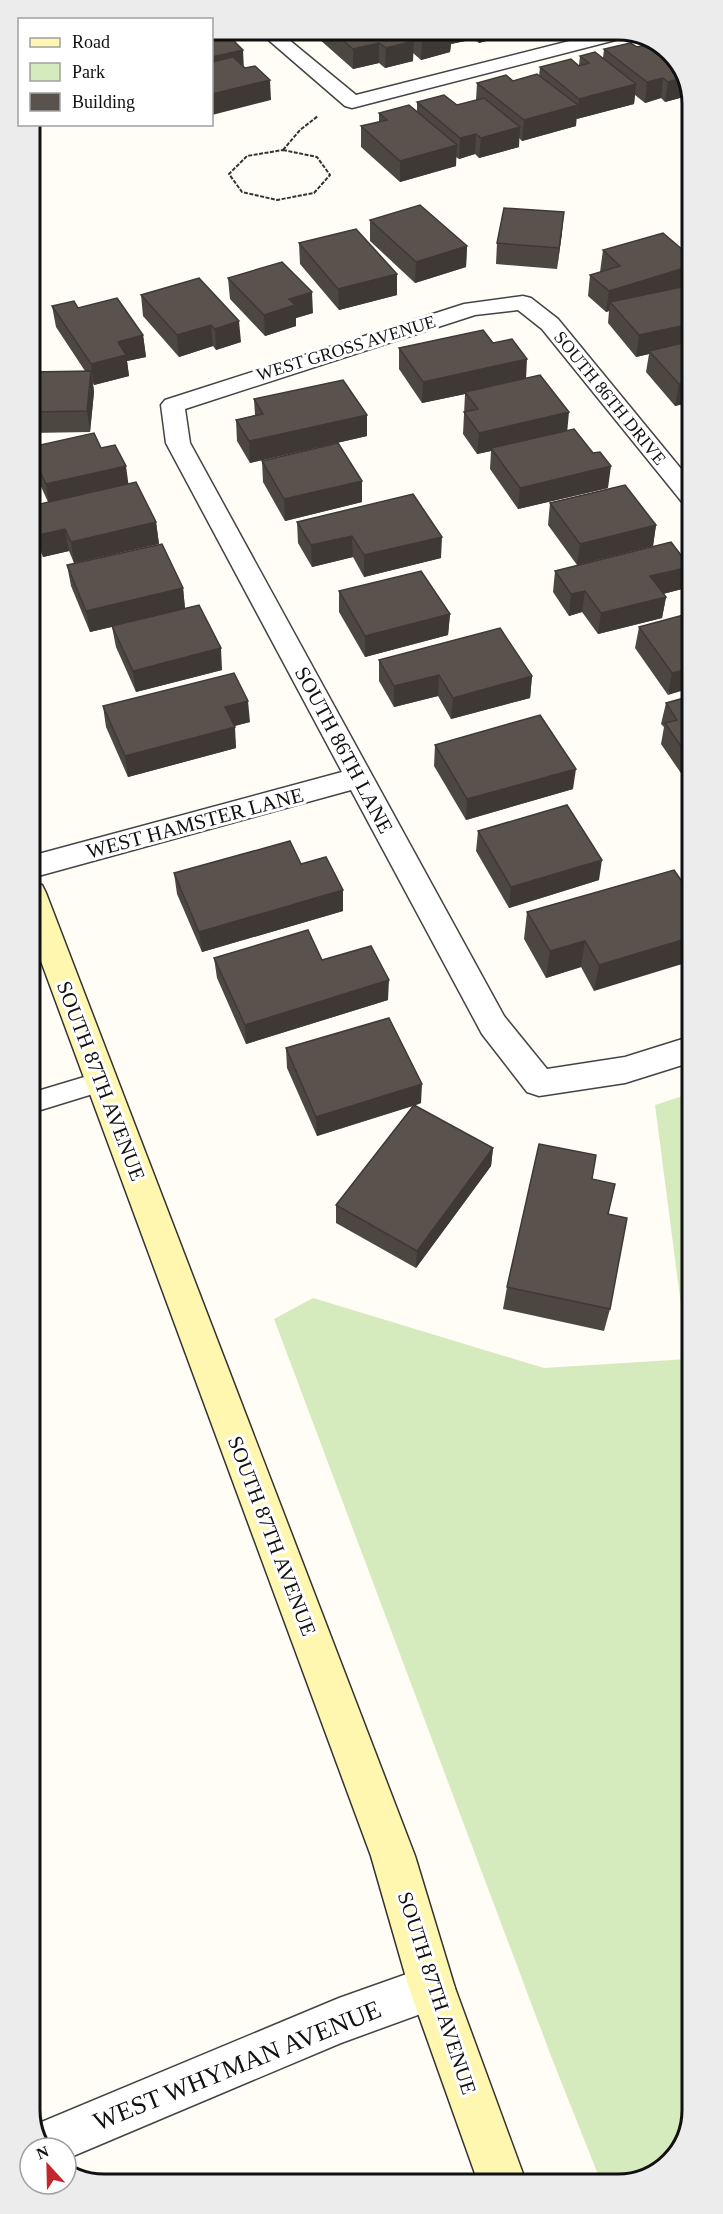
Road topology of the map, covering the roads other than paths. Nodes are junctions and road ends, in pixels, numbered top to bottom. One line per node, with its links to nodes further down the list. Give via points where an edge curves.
1 (279, 41): 2 (street, via 352,102)
2 (593, 41)
3 (523, 303): 4 (street, WEST GROSS AVENUE, via 472,309); 5 (street, SOUTH 86TH DRIVE, via 550,324)
4 (172, 405): 6 (street, SOUTH 86TH LANE, via 178,442)
5 (682, 486)
6 (359, 778): 7 (street, WEST HAMSTER LANE); 9 (street, SOUTH 86TH LANE, via 494,1025 539,1083 625,1070)
7 (41, 864)
8 (41, 920): 10 (street, SOUTH 87TH AVENUE)
9 (682, 1052)
10 (101, 1082): 11 (lane); 12 (street, SOUTH 87TH AVENUE, via 393,1856)
11 (41, 1100)
12 (432, 1988): 13 (street, WEST WHYMAN AVENUE, via 339,2021); 14 (street, SOUTH 87TH AVENUE)
13 (64, 2136)
14 (499, 2174)

